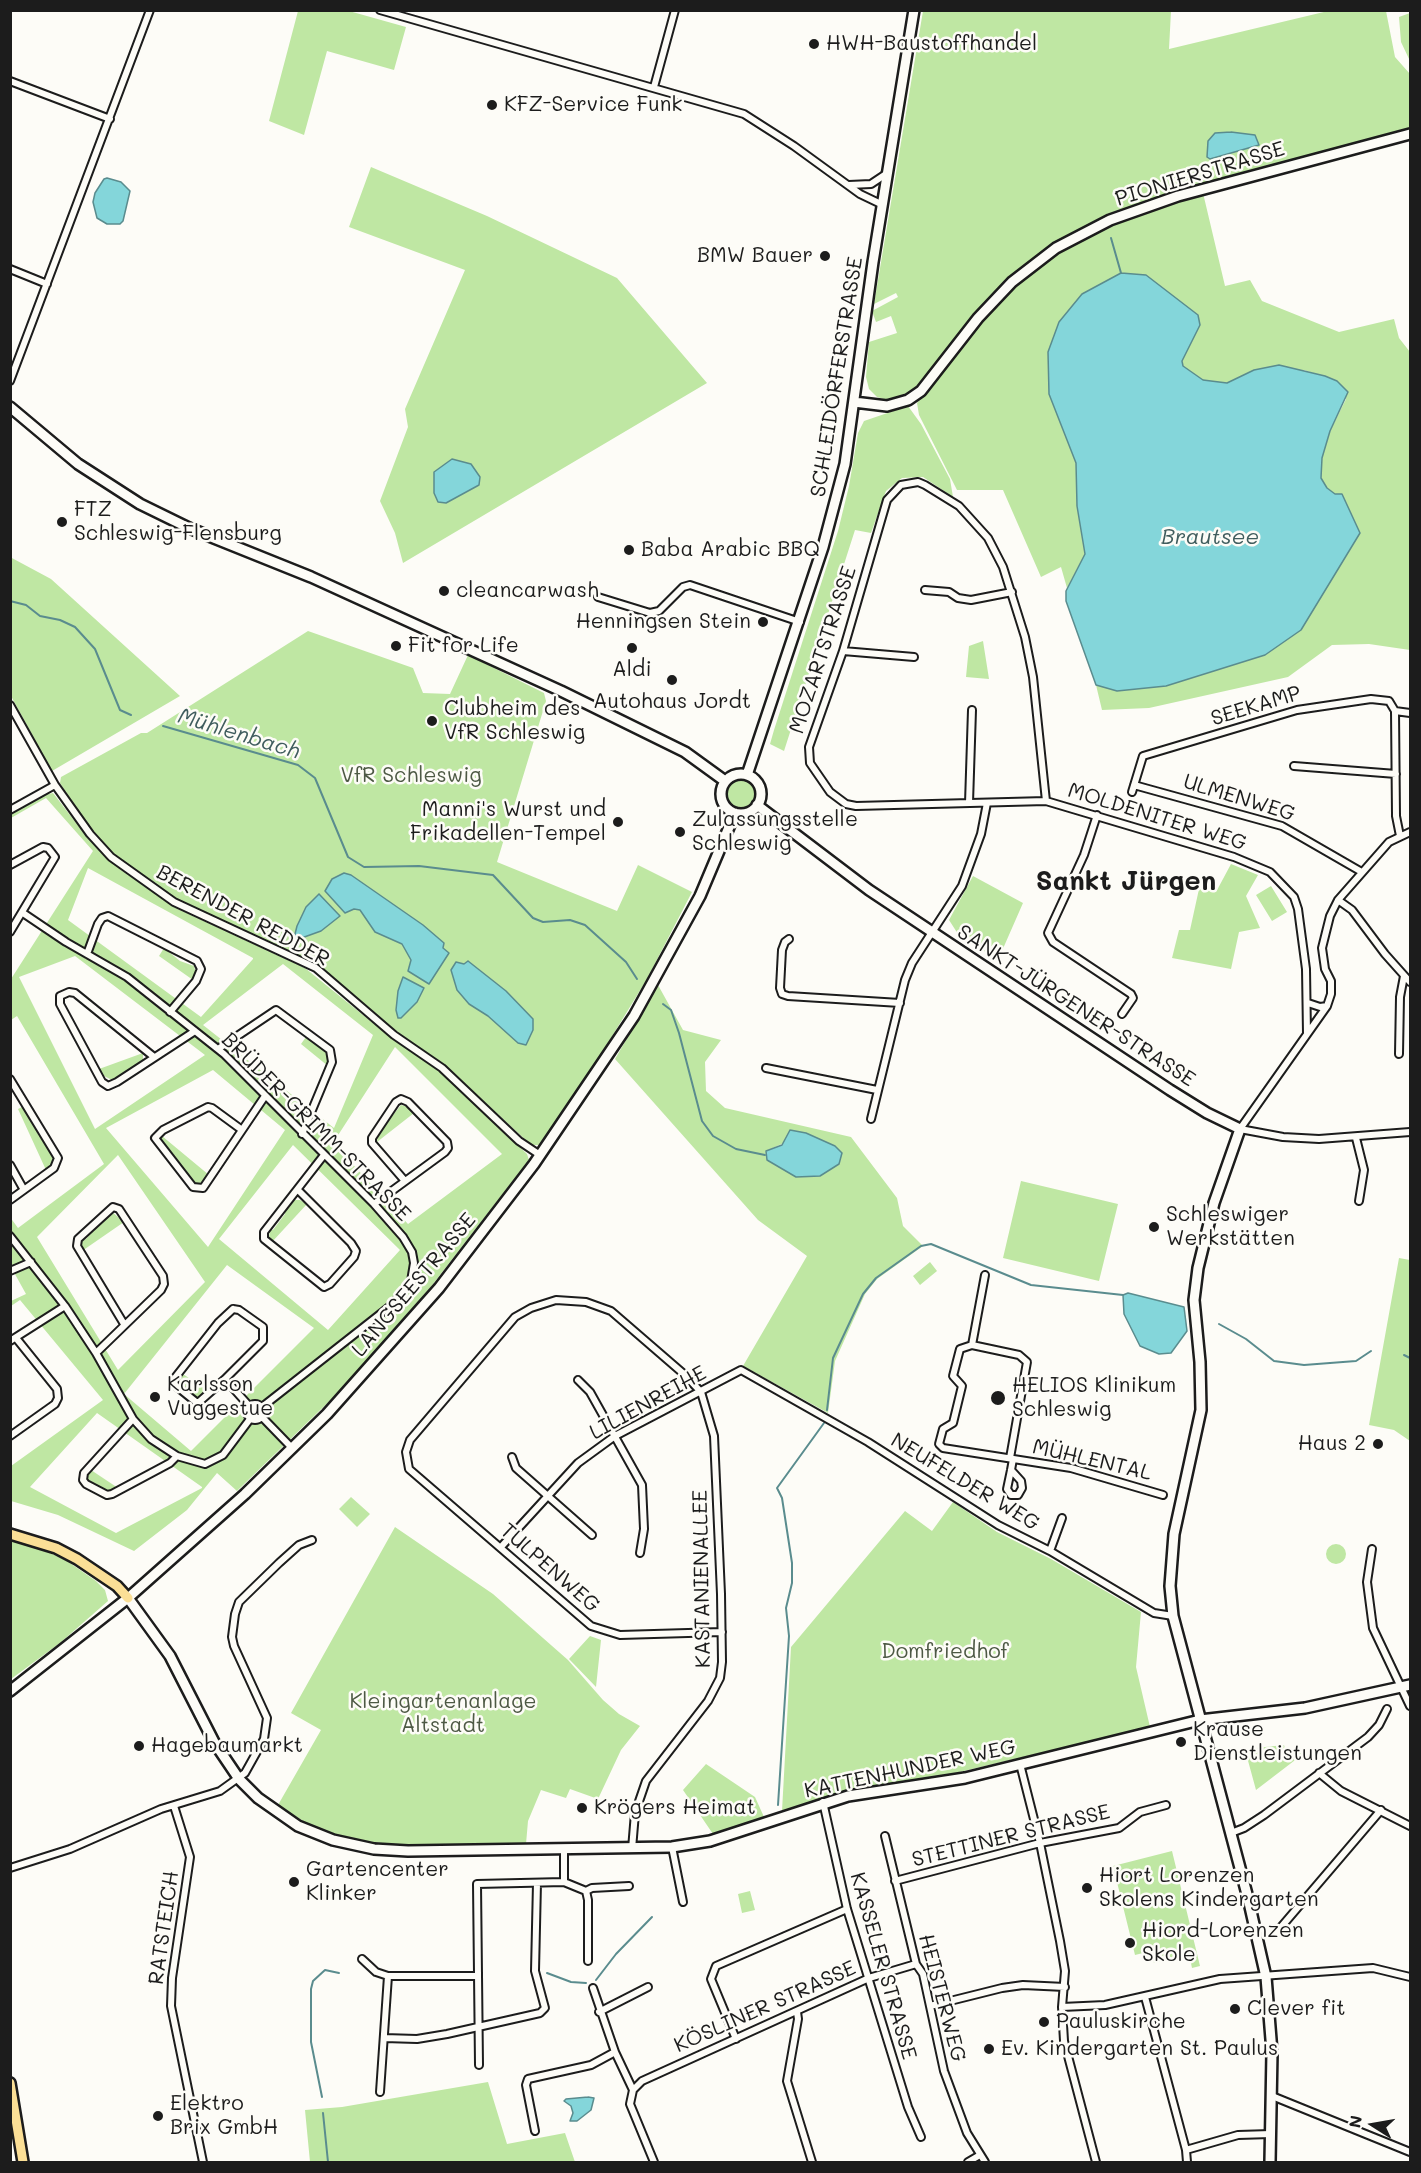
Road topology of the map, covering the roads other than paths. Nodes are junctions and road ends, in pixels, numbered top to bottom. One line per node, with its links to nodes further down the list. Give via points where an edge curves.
1 (150, 10): 7 (street)
2 (380, 10): 6 (street)
3 (675, 10): 6 (street)
4 (914, 10): 9 (street, SCHLEIDÖRFERSTRASSE)
5 (10, 81): 7 (street)
6 (654, 87): 10 (street, via 744,114)
7 (110, 119): 13 (street)
8 (1410, 134): 15 (street, PIONIERSTRASSE, via 1178,196 1082,233 1012,282 978,318 921,391 887,406)
9 (888, 173): 10 (street, via 871,184); 11 (street, SCHLEIDÖRFERSTRASSE)
10 (848, 185): 11 (street)
11 (883, 205): 15 (street, SCHLEIDÖRFERSTRASSE)
12 (10, 269): 13 (street)
13 (47, 284): 14 (street)
14 (10, 381)
15 (854, 402): 21 (street, SCHLEIDÖRFERSTRASSE, via 838,495)
16 (10, 407): 31 (street, via 78,464 140,504 561,691 685,752)
17 (940, 493): 19 (street, MOLDENITER WEG, via 965,512 988,538); 22 (street, MOZARTSTRASSE, via 918,482 901,485 892,492)
18 (926, 590): 19 (street, via 949,592 971,600)
19 (1012, 592): 35 (street, MOLDENITER WEG, via 1033,677)
20 (598, 597): 21 (street, via 650,613 690,585)
21 (800, 622): 30 (street, SCHLEIDÖRFERSTRASSE)
22 (843, 651): 23 (street); 36 (street, MOZARTSTRASSE, via 808,755 830,792 856,806)
23 (914, 657)
24 (10, 705): 33 (street, BERENDER REDDER)
25 (972, 710): 36 (street)
26 (1395, 711): 27 (street, SEEKAMP); 29 (street); 32 (street, SEEKAMP, via 1389,701 1371,699 1297,710 1143,756)
27 (1410, 713)
28 (1294, 766): 29 (street)
29 (1396, 774): 43 (street, via 1395,816)
30 (747, 775): 31 (street, via 735,774); 38 (street, via 760,787)
31 (725, 780): 40 (street, via 721,799)
32 (1134, 784): 34 (street, SEEKAMP); 45 (street, ULMENWEG, via 1282,826)
33 (55, 785): 39 (street); 75 (street, BERENDER REDDER, via 90,834 142,881 202,917 316,968 370,1016 442,1068 519,1141)
34 (1132, 792)
35 (1046, 801): 37 (street, MOZARTSTRASSE); 41 (street, MOLDENITER WEG)
36 (969, 803): 37 (street, MOZARTSTRASSE)
37 (987, 803): 49 (street, via 981,834 962,886)
38 (757, 805): 40 (street, via 747,813); 49 (street, SANKT-JÜRGENER-STRASSE, via 869,891)
39 (10, 810)
40 (735, 813): 75 (street, LANGSEESTRASSE, via 700,896 655,980)
41 (1097, 815): 55 (street, MOLDENITER WEG, via 1234,856 1270,872 1294,897 1298,909); 58 (street, via 1084,855 1048,933 1053,942 1131,994)
42 (1410, 832): 43 (street)
43 (1400, 836): 45 (street)
44 (10, 865): 47 (street, via 42,848 48,848 55,857)
45 (1360, 871): 46 (street)
46 (1338, 900): 52 (street, via 1352,909); 56 (street, via 1322,948 1330,981)
47 (23, 913): 48 (street); 51 (street, BRÜDER-GRIMM-STRASSE)
48 (10, 932)
49 (932, 932): 54 (street, via 912,963); 69 (street, SANKT-JÜRGENER-STRASSE, via 1178,1095)
50 (789, 939): 54 (street, via 782,950 782,994)
51 (87, 954): 57 (street, BRÜDER-GRIMM-STRASSE, via 127,977); 57 (street, via 98,924 108,916 197,962 201,969 196,981)
52 (1404, 976): 53 (street); 62 (street)
53 (1410, 982)
54 (900, 1003): 66 (street)
55 (1308, 1003): 56 (street); 60 (street, MOLDENITER WEG)
56 (1327, 1006): 60 (street)
57 (170, 1012): 59 (street, BRÜDER-GRIMM-STRASSE)
58 (1122, 1014)
59 (195, 1031): 61 (street, BRÜDER-GRIMM-STRASSE); 63 (street)
60 (1307, 1034): 69 (street)
61 (218, 1049): 67 (street, BRÜDER-GRIMM-STRASSE); 72 (street, via 276,1010 330,1050 332,1062)
62 (1399, 1054)
63 (154, 1057): 63 (street, via 108,1086 102,1082 60,1004 60,996 75,993)
64 (766, 1068): 66 (street)
65 (10, 1079): 78 (street, via 58,1158 54,1168)
66 (877, 1090): 68 (street)
67 (265, 1096): 70 (street); 72 (street, BRÜDER-GRIMM-STRASSE)
68 (871, 1119)
69 (1240, 1129): 73 (street, SANKT-JÜRGENER-STRASSE, via 1283,1137); 119 (street, via 1211,1212 1198,1268 1194,1300 1201,1410 1171,1552)
70 (242, 1130): 70 (street, via 198,1190 155,1138 208,1107)
71 (1410, 1132): 73 (street, SANKT-JÜRGENER-STRASSE)
72 (302, 1134): 74 (street, BRÜDER-GRIMM-STRASSE)
73 (1356, 1138): 81 (street, via 1364,1170)
74 (324, 1155): 79 (street); 82 (street, BRÜDER-GRIMM-STRASSE)
75 (540, 1155): 103 (street, LANGSEESTRASSE, via 438,1288 365,1373)
76 (10, 1165): 78 (street)
77 (405, 1181): 77 (street, via 448,1148 447,1142 401,1099 372,1143); 82 (street)
78 (24, 1190): 80 (street)
79 (298, 1190): 79 (street, via 264,1233 264,1239 324,1287 356,1251)
80 (10, 1200)
81 (1359, 1201)
82 (374, 1204): 97 (street, BRÜDER-GRIMM-STRASSE, via 412,1252 414,1272 407,1289)
83 (10, 1236): 84 (street)
84 (31, 1263): 85 (street); 87 (street)
85 (10, 1271)
86 (985, 1275): 90 (street)
87 (65, 1306): 89 (street); 91 (street)
88 (124, 1324): 88 (street, via 161,1290 163,1276 119,1209 113,1207 78,1239 77,1246); 91 (street)
89 (13, 1340): 101 (street, via 57,1389 58,1398)
90 (972, 1345): 106 (street, via 1019,1355 1027,1362); 106 (street, MÜHLENTAL, via 960,1349 955,1359 953,1376 962,1386 953,1424 943,1429 939,1444 943,1448)
91 (96, 1353): 99 (street)
92 (741, 1370): 95 (street, LILIENREIHE); 116 (street, NEUFELDER WEG, via 868,1442 999,1525)
93 (225, 1379): 93 (street, via 263,1341 265,1334 263,1327 233,1309 218,1323 174,1384 200,1402); 96 (street)
94 (578, 1380): 102 (street, via 590,1392)
95 (701, 1392): 102 (street, LILIENREIHE); 114 (street, TULPENWEG, via 611,1311 586,1302 556,1300 515,1317 410,1440 406,1452 409,1468); 120 (street, KASTANIENALLEE, via 716,1450)
96 (250, 1407): 97 (street); 100 (street)
97 (262, 1407): 98 (street)
98 (262, 1417): 100 (street); 103 (street)
99 (132, 1419): 104 (street, via 151,1439); 104 (street, via 84,1473 86,1484 112,1494)
100 (250, 1419): 104 (street, via 216,1460 198,1464)
101 (10, 1436)
102 (615, 1436): 109 (street, LILIENREIHE, via 578,1463); 117 (street, via 642,1485 644,1529)
103 (292, 1448): 118 (street, LANGSEESTRASSE)
104 (177, 1456)
105 (512, 1457): 109 (street, via 516,1468)
106 (1012, 1459): 107 (street, MÜHLENTAL); 108 (street, MÜHLENTAL, via 1071,1468)
107 (1011, 1470)
108 (1163, 1494)
109 (548, 1496): 112 (street); 114 (street, LILIENREIHE)
110 (1062, 1518): 116 (street)
111 (10, 1534): 118 (main road, via 77,1559)
112 (592, 1535)
113 (312, 1540): 128 (street, via 299,1545 279,1563 239,1602 235,1614 234,1646 267,1719 264,1739)
114 (501, 1547): 120 (street, TULPENWEG, via 582,1619 602,1631 620,1635)
115 (1372, 1549): 121 (street, via 1367,1582 1369,1612 1379,1644)
116 (1050, 1551): 119 (street, NEUFELDER WEG, via 1154,1613)
117 (640, 1553)
118 (128, 1598): 122 (street, LANGSEESTRASSE); 128 (street, KATTENHUNDER WEG, via 170,1656 214,1742)
119 (1173, 1616): 125 (street)
120 (722, 1632): 139 (street, KASTANIENALLEE, via 722,1662 715,1689 646,1781 635,1813)
121 (1406, 1687): 123 (street); 125 (street, KATTENHUNDER WEG, via 1305,1708)
122 (10, 1691)
123 (1410, 1707)
124 (1387, 1709): 127 (street, via 1368,1737)
125 (1200, 1720): 126 (street, KATTENHUNDER WEG); 134 (street)
126 (1020, 1764): 129 (street, KATTENHUNDER WEG, via 965,1778); 136 (street)
127 (1319, 1773): 132 (street, via 1341,1791); 134 (street, via 1254,1822)
128 (239, 1779): 131 (street, via 220,1791); 138 (street, KATTENHUNDER WEG, via 258,1798 298,1826 357,1847 408,1851)
129 (823, 1803): 137 (street, KATTENHUNDER WEG, via 710,1841); 147 (street, KASSELER STRASSE)
130 (1166, 1805): 136 (street, STETTINER STRASSE, via 1140,1812 1119,1828)
131 (174, 1806): 140 (street, via 70,1849); 181 (street, RATSTEICH, via 190,1857 171,2006)
132 (1381, 1810): 133 (street); 148 (street)
133 (1410, 1826)
134 (1231, 1833): 154 (street)
135 (885, 1836): 141 (street, HEISTERWEG)
136 (1040, 1843): 141 (street, STETTINER STRASSE); 158 (street)
137 (672, 1847): 139 (street, KATTENHUNDER WEG); 146 (street)
138 (564, 1849): 139 (street, KATTENHUNDER WEG); 142 (street)
139 (632, 1849)
140 (10, 1868)
141 (895, 1881): 151 (street, HEISTERWEG)
142 (564, 1882): 143 (street); 145 (street)
143 (537, 1883): 153 (street, via 477,1884); 165 (street, via 535,1971 545,2008 519,2019)
144 (629, 1886): 145 (street)
145 (586, 1891): 150 (street)
146 (683, 1902)
147 (847, 1909): 156 (street, KASSELER STRASSE); 167 (street, via 716,1966 711,1978)
148 (1276, 1933)
149 (362, 1959): 152 (street, via 376,1972)
150 (588, 1961)
151 (916, 1964): 156 (street, KÖSLINER STRASSE); 161 (street, HEISTERWEG, via 923,1974)
152 (388, 1976): 153 (street); 166 (street)
153 (478, 1976): 165 (street)
154 (1266, 1977): 155 (street, via 1373,1968); 160 (street, via 1206,1982); 173 (street)
155 (1410, 1977)
156 (869, 1978): 164 (street, KÖSLINER STRASSE); 176 (street, KASSELER STRASSE, via 908,2107)
157 (648, 1987): 163 (street)
158 (1065, 1987): 161 (street, via 1023,1985); 162 (street)
159 (593, 1988): 163 (street)
160 (1145, 1997): 162 (street, via 1105,2005); 177 (street)
161 (930, 2006): 179 (street, HEISTERWEG, via 944,2071 967,2133)
162 (1062, 2007): 186 (street, via 1064,2041)
163 (599, 2012): 168 (street)
164 (797, 2012): 167 (street, KÖSLINER STRASSE); 183 (street, via 787,2081)
165 (478, 2027): 166 (street, via 417,2039); 169 (street)
166 (384, 2038): 172 (street)
167 (736, 2039): 171 (street, KÖSLINER STRASSE, via 642,2081)
168 (615, 2052): 171 (street); 174 (street, via 591,2065 528,2079)
169 (479, 2065)
170 (10, 2083): 180 (main road)
171 (633, 2090): 182 (street, via 631,2109)
172 (380, 2092)
173 (1272, 2096): 175 (street); 178 (street)
174 (535, 2132)
175 (1271, 2134): 177 (street, via 1238,2135); 188 (street)
176 (921, 2137)
177 (1186, 2150): 187 (street)
178 (1410, 2152)
179 (980, 2154): 184 (street); 185 (street, HEISTERWEG)
180 (23, 2163)
181 (203, 2163)
182 (654, 2163)
183 (812, 2163)
184 (968, 2163)
185 (985, 2163)
186 (1096, 2163)
187 (1187, 2163)
188 (1270, 2163)

